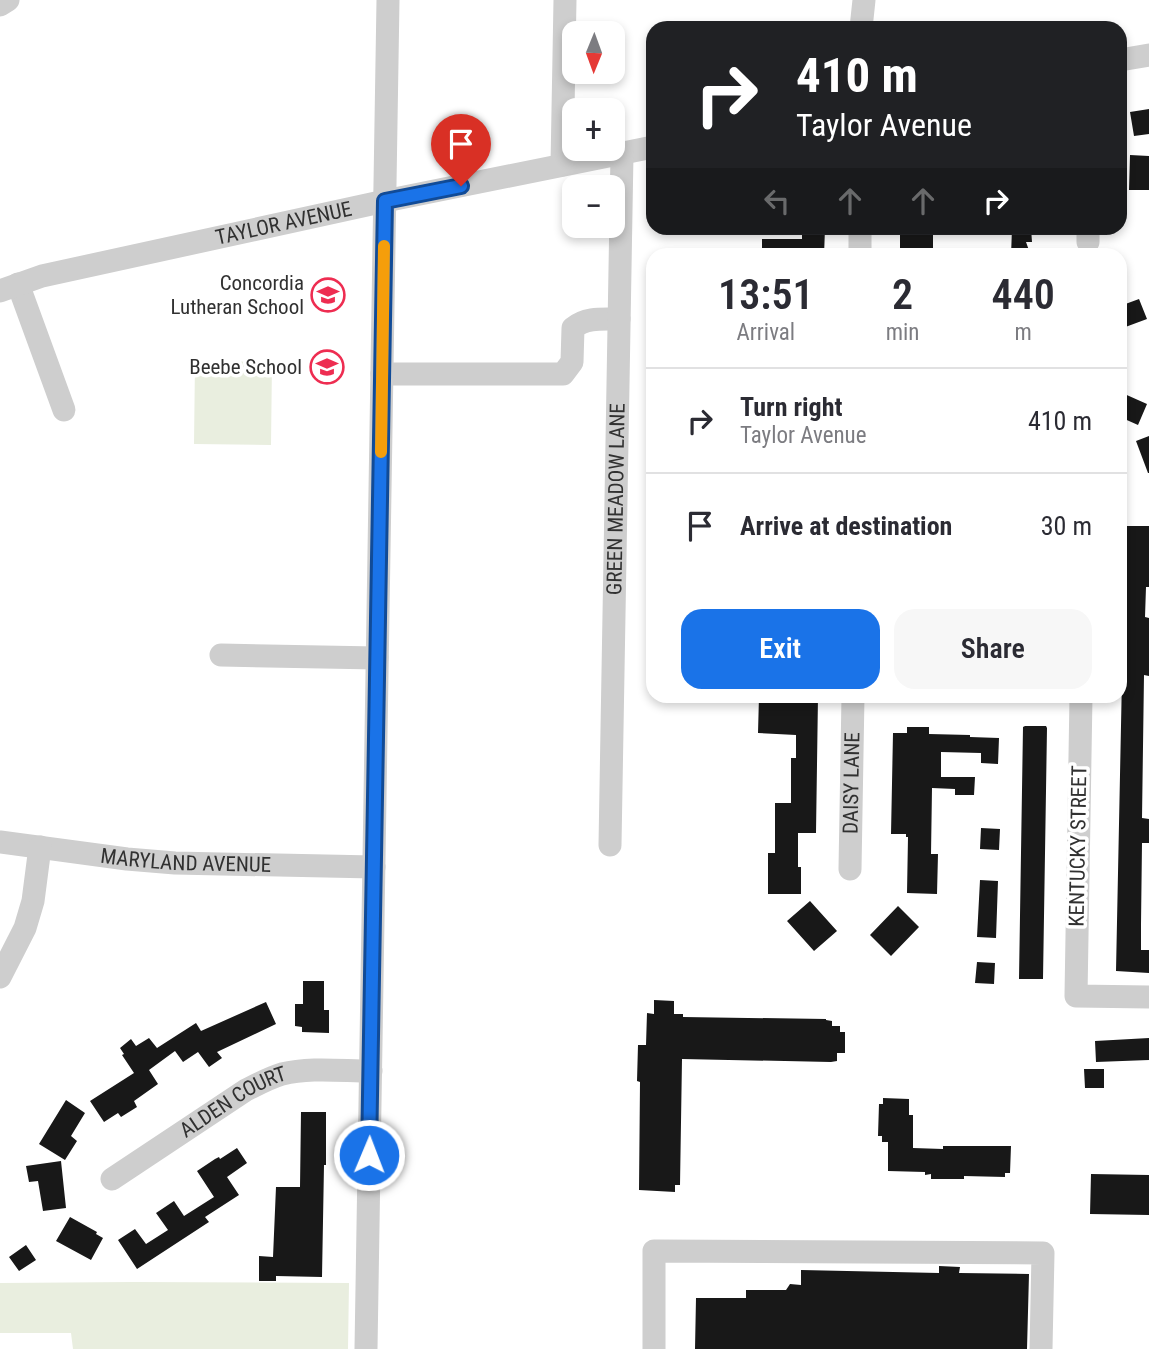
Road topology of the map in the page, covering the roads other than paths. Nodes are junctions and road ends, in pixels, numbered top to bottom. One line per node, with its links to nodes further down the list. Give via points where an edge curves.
1 (8, 0): 5 (street)
2 (388, 0): 14 (street)
3 (565, 0): 13 (street)
4 (864, 0): 6 (street)
5 (0, 5)
6 (862, 21)
7 (1149, 55): 8 (street)
8 (1127, 59)
9 (646, 149): 10 (street, TAYLOR AVENUE)
10 (625, 153)
11 (584, 161): 13 (street, TAYLOR AVENUE)
12 (622, 161): 16 (street, GREEN MEADOW LANE)
13 (562, 165): 14 (street, TAYLOR AVENUE)
14 (385, 201): 15 (street, TAYLOR AVENUE, via 42,276); 17 (street)
15 (9, 288): 18 (street)
16 (619, 319): 17 (street, via 594,319 573,328 572,362 563,374); 24 (street, GREEN MEADOW LANE)
17 (382, 374): 20 (street)
18 (64, 410)
19 (221, 655): 20 (street)
20 (377, 658): 26 (street)
21 (853, 703): 27 (street, DAISY LANE)
22 (1081, 703): 29 (street, KENTUCKY STREET, via 1076,996)
23 (0, 842): 25 (street, MARYLAND AVENUE)
24 (610, 845)
25 (40, 848): 26 (street, MARYLAND AVENUE, via 175,863); 28 (street, via 25,928)
26 (374, 867): 30 (street)
27 (850, 869)
28 (0, 977)
29 (1149, 997)
30 (371, 1071): 31 (street, ALDEN COURT, via 303,1071 264,1081); 32 (street)
31 (112, 1179)
32 (366, 1349)
33 (654, 1349): 34 (street, via 654,1251 1043,1254)
34 (1041, 1349)

